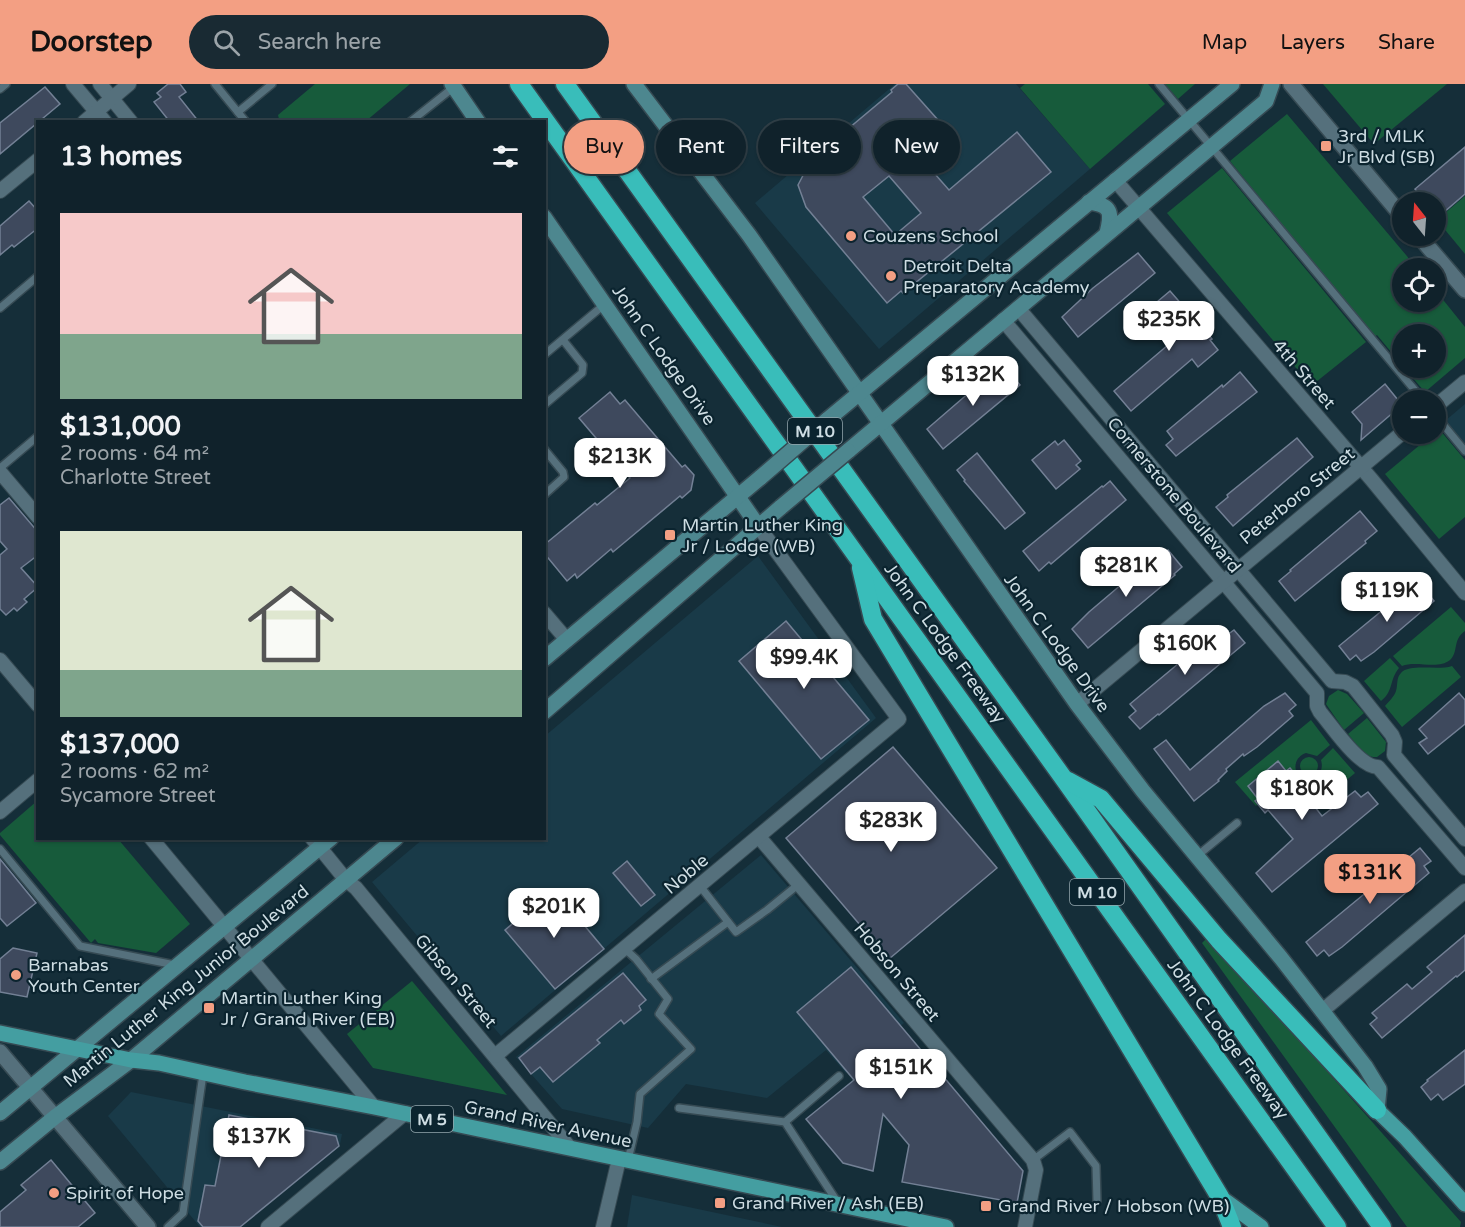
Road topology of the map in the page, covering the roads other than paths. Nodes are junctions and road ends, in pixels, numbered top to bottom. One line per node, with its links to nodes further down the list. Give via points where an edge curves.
1 (6, 84): 15 (lane)
2 (73, 84): 18 (street)
3 (100, 84): 16 (street)
4 (129, 84): 16 (street)
5 (215, 84): 17 (lane)
6 (272, 84): 17 (lane)
7 (519, 84): 24 (highway, John C Lodge Freeway / M 10)
8 (565, 84): 77 (highway, John C Lodge Freeway / M 10)
9 (634, 84): 46 (main road, John C Lodge Drive, via 720,195)
10 (1159, 84): 19 (lane)
11 (1232, 84): 19 (main road)
12 (1272, 84): 26 (main road, via 1266,101)
13 (1291, 84): 31 (street)
14 (453, 85): 22 (lane); 23 (main road)
15 (0, 89)
16 (112, 98): 18 (street); 20 (street)
17 (238, 112): 21 (lane)
18 (100, 116)
19 (1189, 119): 26 (lane); 28 (main road)
20 (129, 120)
21 (244, 120)
22 (412, 120)
23 (477, 120)
24 (545, 120)
25 (546, 122): 61 (highway, John C Lodge Freeway / M 10)
26 (1213, 148): 32 (main road); 45 (lane)
27 (35, 167): 29 (street)
28 (1115, 180): 30 (main road); 32 (street, 4th Street)
29 (0, 191)
30 (1089, 202): 34 (main road, via 1108,208); 46 (main road)
31 (1392, 204)
32 (1139, 208): 34 (main road); 55 (street, 4th Street)
33 (546, 220): 38 (main road, John C Lodge Drive)
34 (1107, 233): 40 (main road)
35 (1428, 246): 37 (street)
36 (36, 278): 39 (lane)
37 (1465, 290)
38 (604, 304): 42 (lane); 58 (main road, John C Lodge Drive)
39 (0, 308)
40 (1018, 308): 41 (main road); 62 (street, Cornerstone Boulevard)
41 (1003, 320): 49 (main road); 63 (street, Cornerstone Boulevard)
42 (562, 340): 43 (lane); 48 (lane, via 583,364 582,373)
43 (546, 353)
44 (1465, 382): 47 (street)
45 (1415, 390)
46 (859, 392): 49 (main road, John C Lodge Drive); 58 (main road, bridge)
47 (1446, 398)
48 (546, 403)
49 (881, 424): 60 (main road, bridge); 72 (main road, John C Lodge Drive)
50 (1446, 428): 54 (lane)
51 (36, 438): 56 (lane)
52 (1392, 441): 55 (street, Peterboro Street)
53 (546, 451): 57 (lane, via 564,477)
54 (1465, 451)
55 (1360, 467): 62 (street, Peterboro Street); 64 (street, 4th Street)
56 (0, 470): 59 (street)
57 (546, 493)
58 (738, 498): 60 (main road, John C Lodge Drive); 66 (main road)
59 (36, 515)
60 (758, 526): 73 (main road); 74 (street, John C Lodge Drive)
61 (858, 557): 121 (highway, via 873,619); 133 (highway, John C Lodge Freeway / M 10)
62 (1237, 569): 63 (street, Peterboro Street); 69 (street, Cornerstone Boulevard)
63 (1223, 581): 70 (street, Cornerstone Boulevard); 72 (street, Peterboro Street)
64 (1465, 593)
65 (546, 615): 66 (street)
66 (567, 640): 67 (main road)
67 (546, 657)
68 (0, 660): 71 (street)
69 (1332, 681): 70 (street); 75 (street, Cornerstone Boulevard, via 1353,686 1392,735)
70 (1317, 693): 76 (street, Cornerstone Boulevard, via 1320,712 1361,760)
71 (36, 703)
72 (1077, 704): 89 (main road, John C Lodge Drive)
73 (546, 710)
74 (899, 719): 83 (street, Noble)
75 (1394, 754): 76 (street); 79 (street, Cornerstone Boulevard)
76 (1378, 767): 80 (street, Cornerstone Boulevard)
77 (1064, 779): 112 (highway, via 1101,799 1219,940); 134 (highway, John C Lodge Freeway / M 10)
78 (36, 782): 81 (street)
79 (1430, 797): 80 (lane); 84 (street, Cornerstone Boulevard)
80 (1415, 810): 90 (street, Cornerstone Boulevard)
81 (0, 812)
82 (1237, 823): 89 (lane)
83 (759, 837): 92 (street, Hobson Street); 93 (street, Noble)
84 (1465, 839)
85 (153, 840): 96 (street)
86 (394, 840): 91 (main road, Martin Luther King Junior Boulevard)
87 (321, 842): 91 (street, Gibson Street); 96 (main road, Martin Luther King Junior Boulevard)
88 (0, 849): 99 (lane, via 80,946)
89 (1197, 856): 101 (main road, John C Lodge Drive)
90 (1465, 868)
91 (346, 879): 98 (main road, Martin Luther King Junior Boulevard); 105 (street, Gibson Street)
92 (799, 884): 95 (lane, via 736,932); 119 (street, Hobson Street)
93 (700, 886): 95 (lane); 97 (street, Noble)
94 (1465, 891): 101 (street)
95 (728, 922): 100 (lane)
96 (225, 926): 98 (street); 99 (main road, Martin Luther King Junior Boulevard)
97 (625, 949): 100 (lane); 105 (street, Noble)
98 (251, 959): 106 (main road, Martin Luther King Junior Boulevard); 110 (street)
99 (177, 966): 103 (main road, Martin Luther King Junior Boulevard)
100 (651, 979): 118 (lane, via 668,999 659,1014 690,1049 640,1094 637,1122)
101 (1322, 1011): 112 (main road, John C Lodge Drive, via 1379,1089)
102 (0, 1033): 103 (main road, Grand River Avenue / M 5)
103 (78, 1048): 106 (main road, Grand River Avenue / M 5); 109 (main road, Martin Luther King Junior Boulevard)
104 (0, 1052): 109 (street)
105 (495, 1056): 117 (street, Gibson Street)
106 (130, 1060): 107 (main road, Grand River Avenue / M 5); 115 (main road, Martin Luther King Junior Boulevard)
107 (203, 1074): 110 (main road, Grand River Avenue / M 5); 126 (lane, via 183,1213)
108 (839, 1076): 116 (lane)
109 (30, 1088): 113 (main road, Martin Luther King Junior Boulevard); 115 (street)
110 (375, 1107): 114 (main road, Grand River Avenue / M 5)
111 (679, 1108): 116 (lane)
112 (1377, 1110): 123 (main road)
113 (0, 1113)
114 (405, 1113): 117 (main road, Grand River Avenue / M 5); 127 (street)
115 (55, 1117): 120 (main road, Martin Luther King Junior Boulevard); 125 (street)
116 (785, 1122): 124 (lane)
117 (570, 1148): 118 (main road, Grand River Avenue / M 5)
118 (624, 1160): 124 (main road, Grand River Avenue / M 5); 128 (street)
119 (1033, 1160): 122 (lane, via 1070,1132 1096,1166); 130 (street, via 1036,1170)
120 (0, 1162)
121 (1220, 1197): 131 (highway); 132 (main road)
122 (1097, 1201)
123 (1465, 1204)
124 (840, 1205): 129 (main road, Grand River Avenue / M 5)
125 (148, 1227)
126 (168, 1227)
127 (268, 1227)
128 (603, 1227)
129 (946, 1227)
130 (1025, 1227)
131 (1232, 1227)
132 (1261, 1227)
133 (1337, 1227)
134 (1382, 1227)

